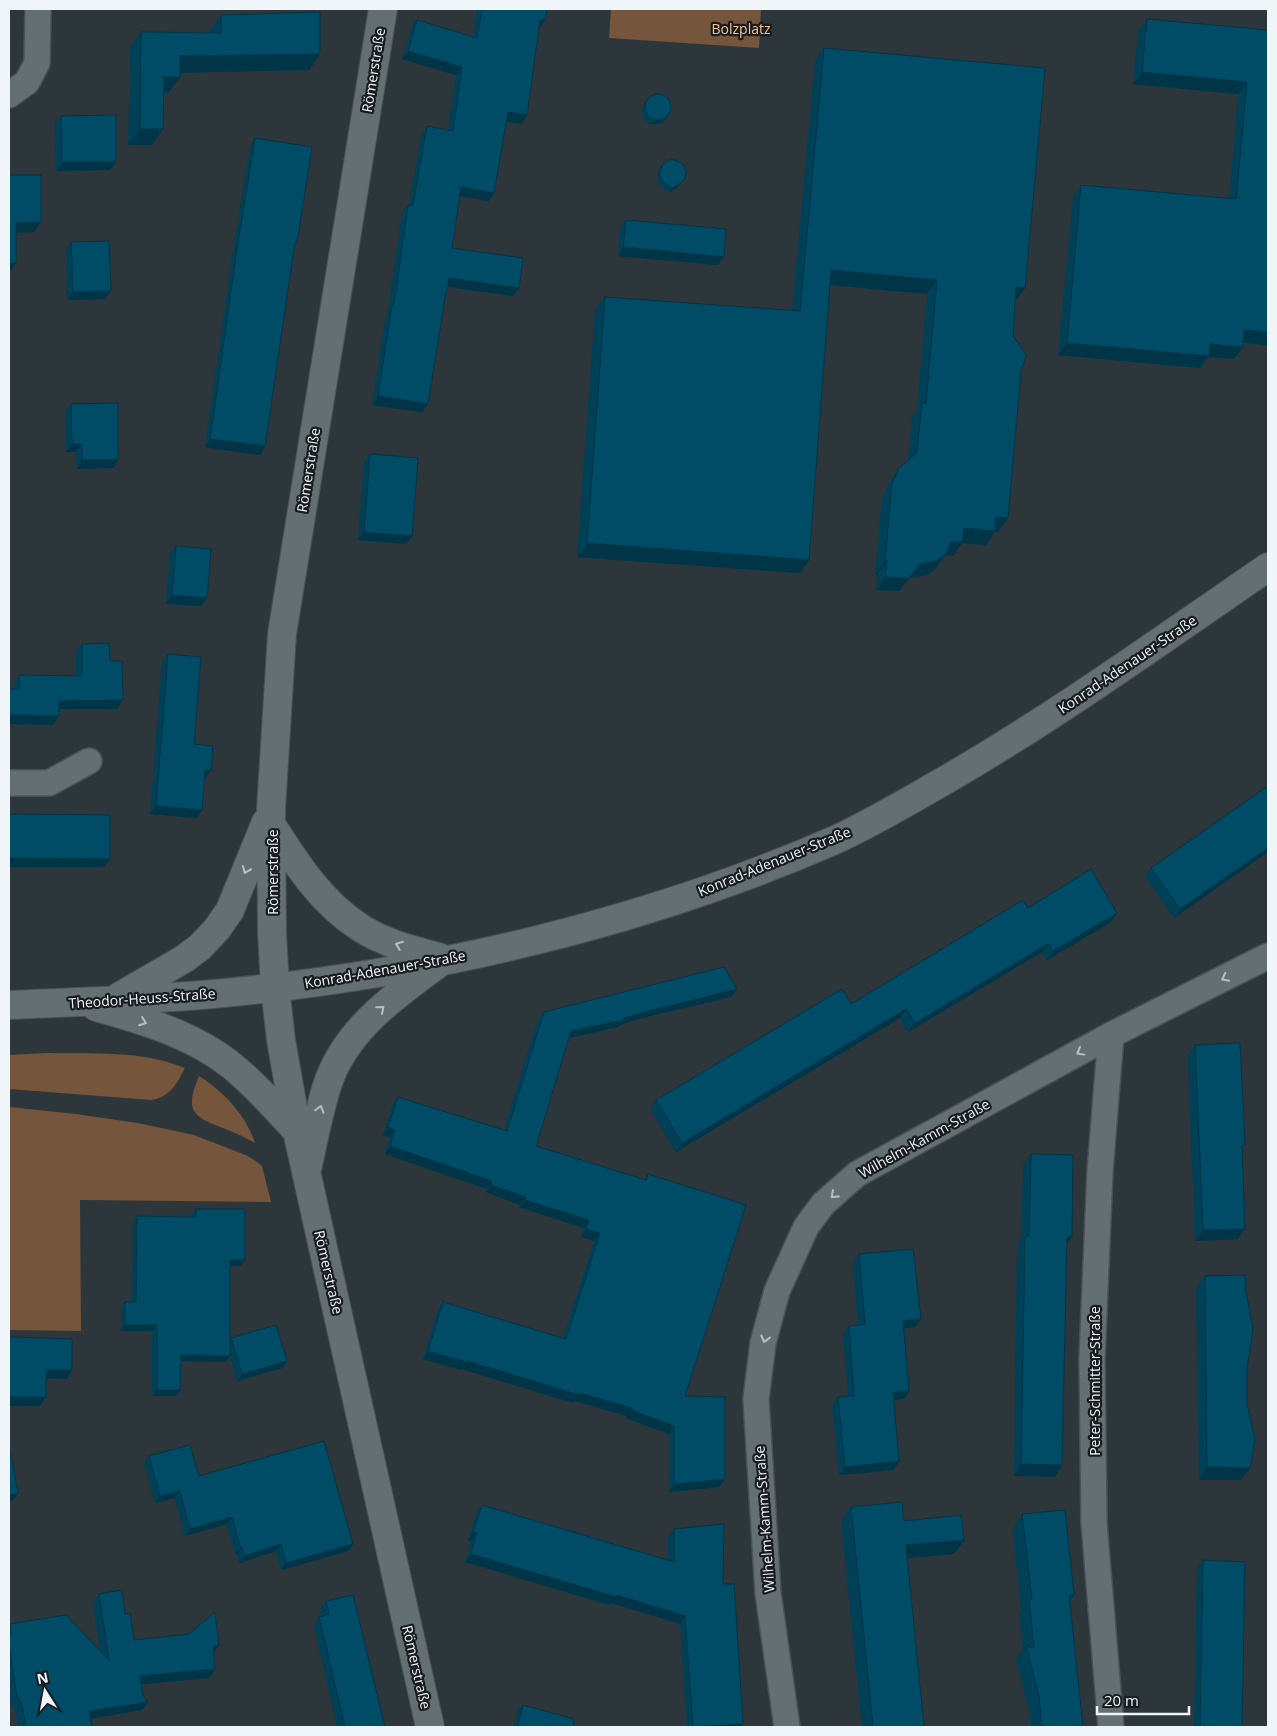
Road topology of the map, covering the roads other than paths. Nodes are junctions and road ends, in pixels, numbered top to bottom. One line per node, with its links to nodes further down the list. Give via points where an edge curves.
1 (38, 9): 3 (street, via 36,64 27,82)
2 (383, 9): 7 (main road, Römerstraße, via 283,625)
3 (9, 95)
4 (1268, 567): 9 (main road, Konrad-Adenauer-Straße, via 1028,730 907,802 837,839 736,879 577,930)
5 (89, 761): 6 (street, via 49,783)
6 (9, 783)
7 (271, 817): 9 (main road, one-way to 7, via 380,938 349,920 308,879); 10 (main road, Römerstraße); 11 (main road, one-way to 11, via 230,910 217,929 184,959)
8 (1268, 956): 14 (street, Wilhelm-Kamm-Straße, one-way to 14)
9 (446, 959): 10 (main road, Konrad-Adenauer-Straße); 16 (main road, one-way to 9, via 328,1082 348,1044 377,1012)
10 (275, 987): 11 (main road, Theodor-Heuss-Straße); 15 (main road, Römerstraße)
11 (114, 1000): 12 (main road, Theodor-Heuss-Straße)
12 (80, 1002): 13 (main road, Theodor-Heuss-Straße); 15 (main road, one-way to 15, via 152,1025 209,1050 251,1082)
13 (9, 1005)
14 (1111, 1035): 18 (street, Wilhelm-Kamm-Straße, one-way to 18, via 857,1174 823,1204 806,1227 778,1291 763,1343 756,1399 768,1593); 19 (street, Peter-Schmitter-Straße, via 1100,1171 1092,1358 1094,1523)
15 (296, 1131): 16 (main road, Römerstraße)
16 (306, 1174): 17 (main road, Römerstraße)
17 (430, 1727)
18 (787, 1727)
19 (1111, 1727)

